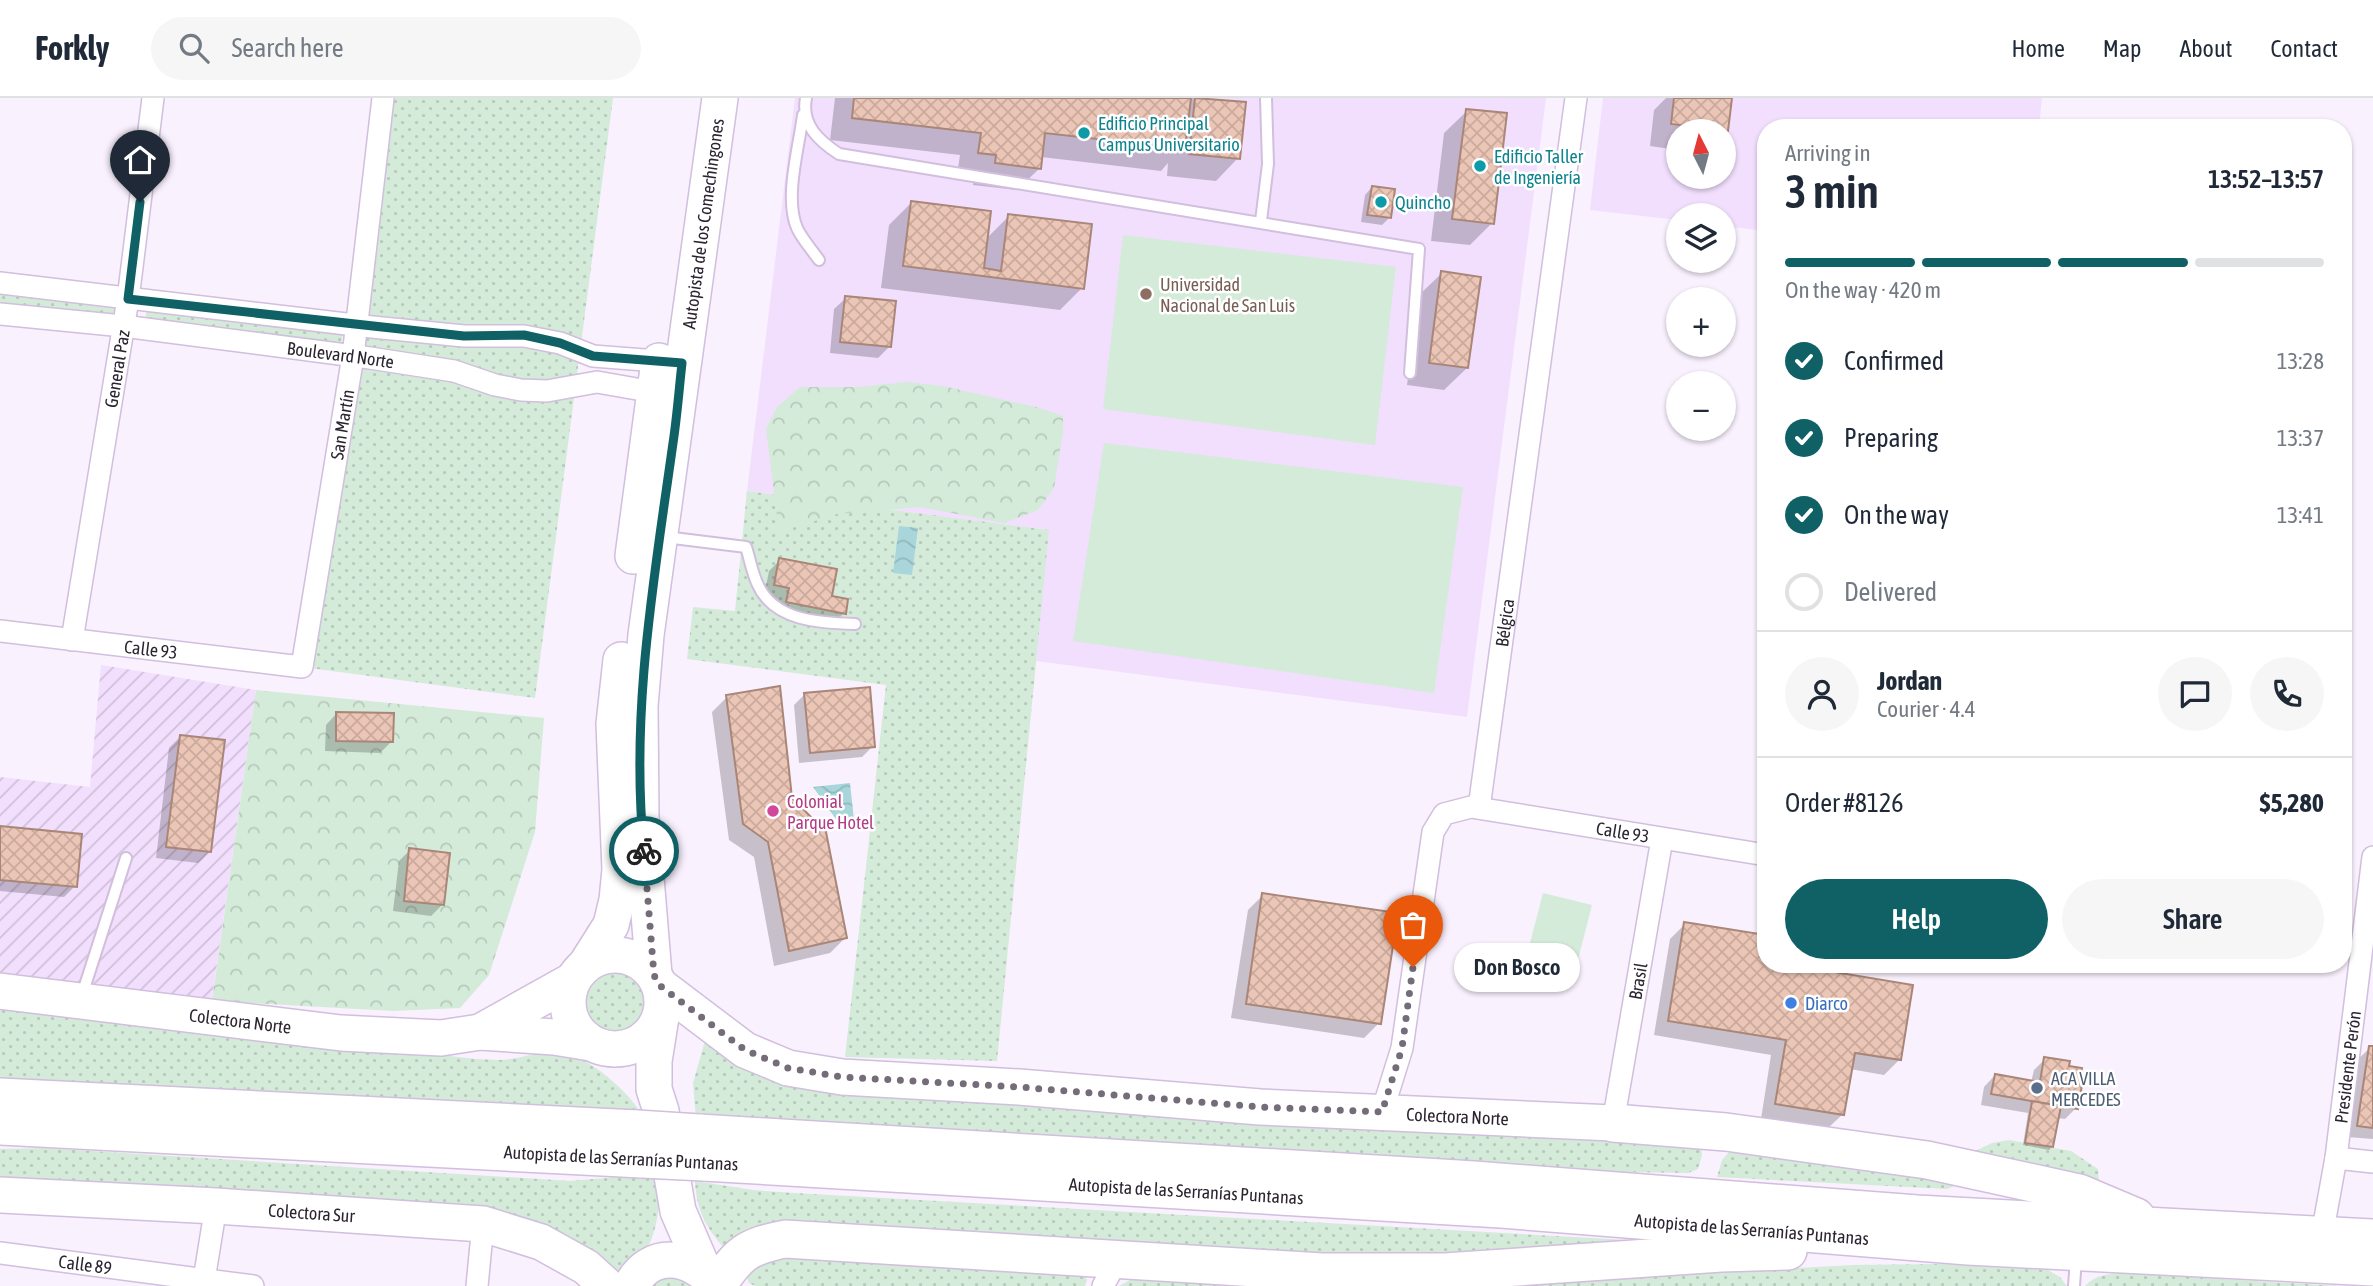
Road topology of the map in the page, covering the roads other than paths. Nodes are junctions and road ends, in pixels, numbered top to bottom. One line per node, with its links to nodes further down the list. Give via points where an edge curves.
1 (153, 98): 11 (street, General Paz)
2 (383, 98): 14 (street, San Martín)
3 (696, 98): 17 (main road, Autopista de los Comechingones)
4 (720, 98): 17 (main road, Autopista de los Comechingones)
5 (1266, 98): 8 (lane, via 1268,164)
6 (1576, 98): 23 (street, Bélgica)
7 (806, 102): 8 (lane, via 808,123 817,140 839,154); 9 (lane, via 792,209 797,229)
8 (1261, 221): 16 (lane, via 1419,249)
9 (819, 260)
10 (0, 283): 11 (street, Boulevard Norte)
11 (128, 299): 13 (street, General Paz); 14 (street, Boulevard Norte)
12 (0, 314): 13 (street, Boulevard Norte)
13 (122, 326): 15 (street, Boulevard Norte); 21 (street, General Paz)
14 (356, 326): 15 (street, San Martín); 17 (street, Boulevard Norte, via 464,336 524,335)
15 (353, 356): 17 (street, Boulevard Norte, via 454,371 521,390); 22 (street, San Martín)
16 (1410, 373)
17 (669, 378): 18 (main road, Autopista de los Comechingones); 29 (main road, Autopista de los Comechingones, via 627,597 614,724 620,870 617,900 611,925)
18 (659, 537): 19 (lane, via 746,547 769,603 788,615); 32 (main road, Autopista de los Comechingones, via 640,706 641,817)
19 (855, 624)
20 (0, 631): 21 (street, Calle 93)
21 (72, 640): 22 (street, Calle 93)
22 (302, 667)
23 (1479, 808): 24 (street, Calle 93); 38 (street, via 1444,814 1433,832 1402,1048)
24 (1662, 839): 25 (street, Calle 93); 39 (street, Brasil)
25 (1757, 854)
26 (2373, 857): 28 (street, Presidente Perón)
27 (126, 858): 33 (lane)
28 (2352, 951)
29 (580, 972): 32 (main road, via 601,956 623,956 644,964); 34 (main road, Colectora Norte); 35 (main road, via 568,994 568,1008 580,1034)
30 (2350, 973): 45 (street, Presidente Perón)
31 (0, 991): 33 (main road, Colectora Norte)
32 (658, 991): 35 (main road, via 649,1035 614,1050); 36 (main road, Autopista de los Comechingones); 38 (main road, Colectora Norte, via 745,1050 788,1068 842,1077)
33 (80, 1001): 34 (main road, Colectora Norte, via 341,1033 441,1038)
34 (480, 1032): 35 (main road, Colectora Norte, via 554,1037)
35 (596, 1046): 36 (main road)
36 (654, 1089): 49 (main road, Autopista de los Comechingones)
37 (0, 1097): 43 (highway, Autopista de las Serranías Puntanas)
38 (1382, 1112): 39 (main road, Colectora Norte)
39 (1613, 1124): 51 (highway, via 1727,1132 1927,1160 2079,1193)
40 (0, 1126): 41 (highway, Autopista de las Serranías Puntanas)
41 (152, 1134): 42 (highway); 43 (highway, Autopista de las Serranías Puntanas)
42 (0, 1138)
43 (639, 1144): 44 (highway, Autopista de las Serranías Puntanas, bridge)
44 (701, 1147): 51 (highway, Autopista de las Serranías Puntanas, via 1474,1180 1917,1214); 54 (highway, Autopista de las Serranías Puntanas)
45 (2336, 1158): 46 (street); 52 (street, Presidente Perón)
46 (2373, 1162)
47 (0, 1195): 48 (main road, Colectora Sur)
48 (216, 1206): 50 (main road, Colectora Sur); 61 (street)
49 (678, 1211): 59 (main road, via 667,1238); 60 (main road, Autopista de los Comechingones)
50 (483, 1224): 63 (street); 64 (main road, Colectora Sur, via 541,1242 586,1267)
51 (2159, 1227): 52 (highway, Autopista de las Serranías Puntanas)
52 (2322, 1235): 53 (highway, Autopista de las Serranías Puntanas)
53 (2373, 1238)
54 (1968, 1246): 57 (highway, Autopista de las Serranías Puntanas); 58 (highway, via 1721,1253 1446,1272)
55 (0, 1253): 61 (street, Calle 89)
56 (2373, 1267): 57 (highway, Autopista de las Serranías Puntanas)
57 (2076, 1269)
58 (1110, 1273): 60 (highway, via 785,1239 759,1244)
59 (638, 1277): 60 (main road, via 659,1262 674,1260 690,1263)
60 (712, 1281)
61 (204, 1282): 62 (street, Calle 89)
62 (253, 1286)
63 (477, 1286)
64 (607, 1286)

